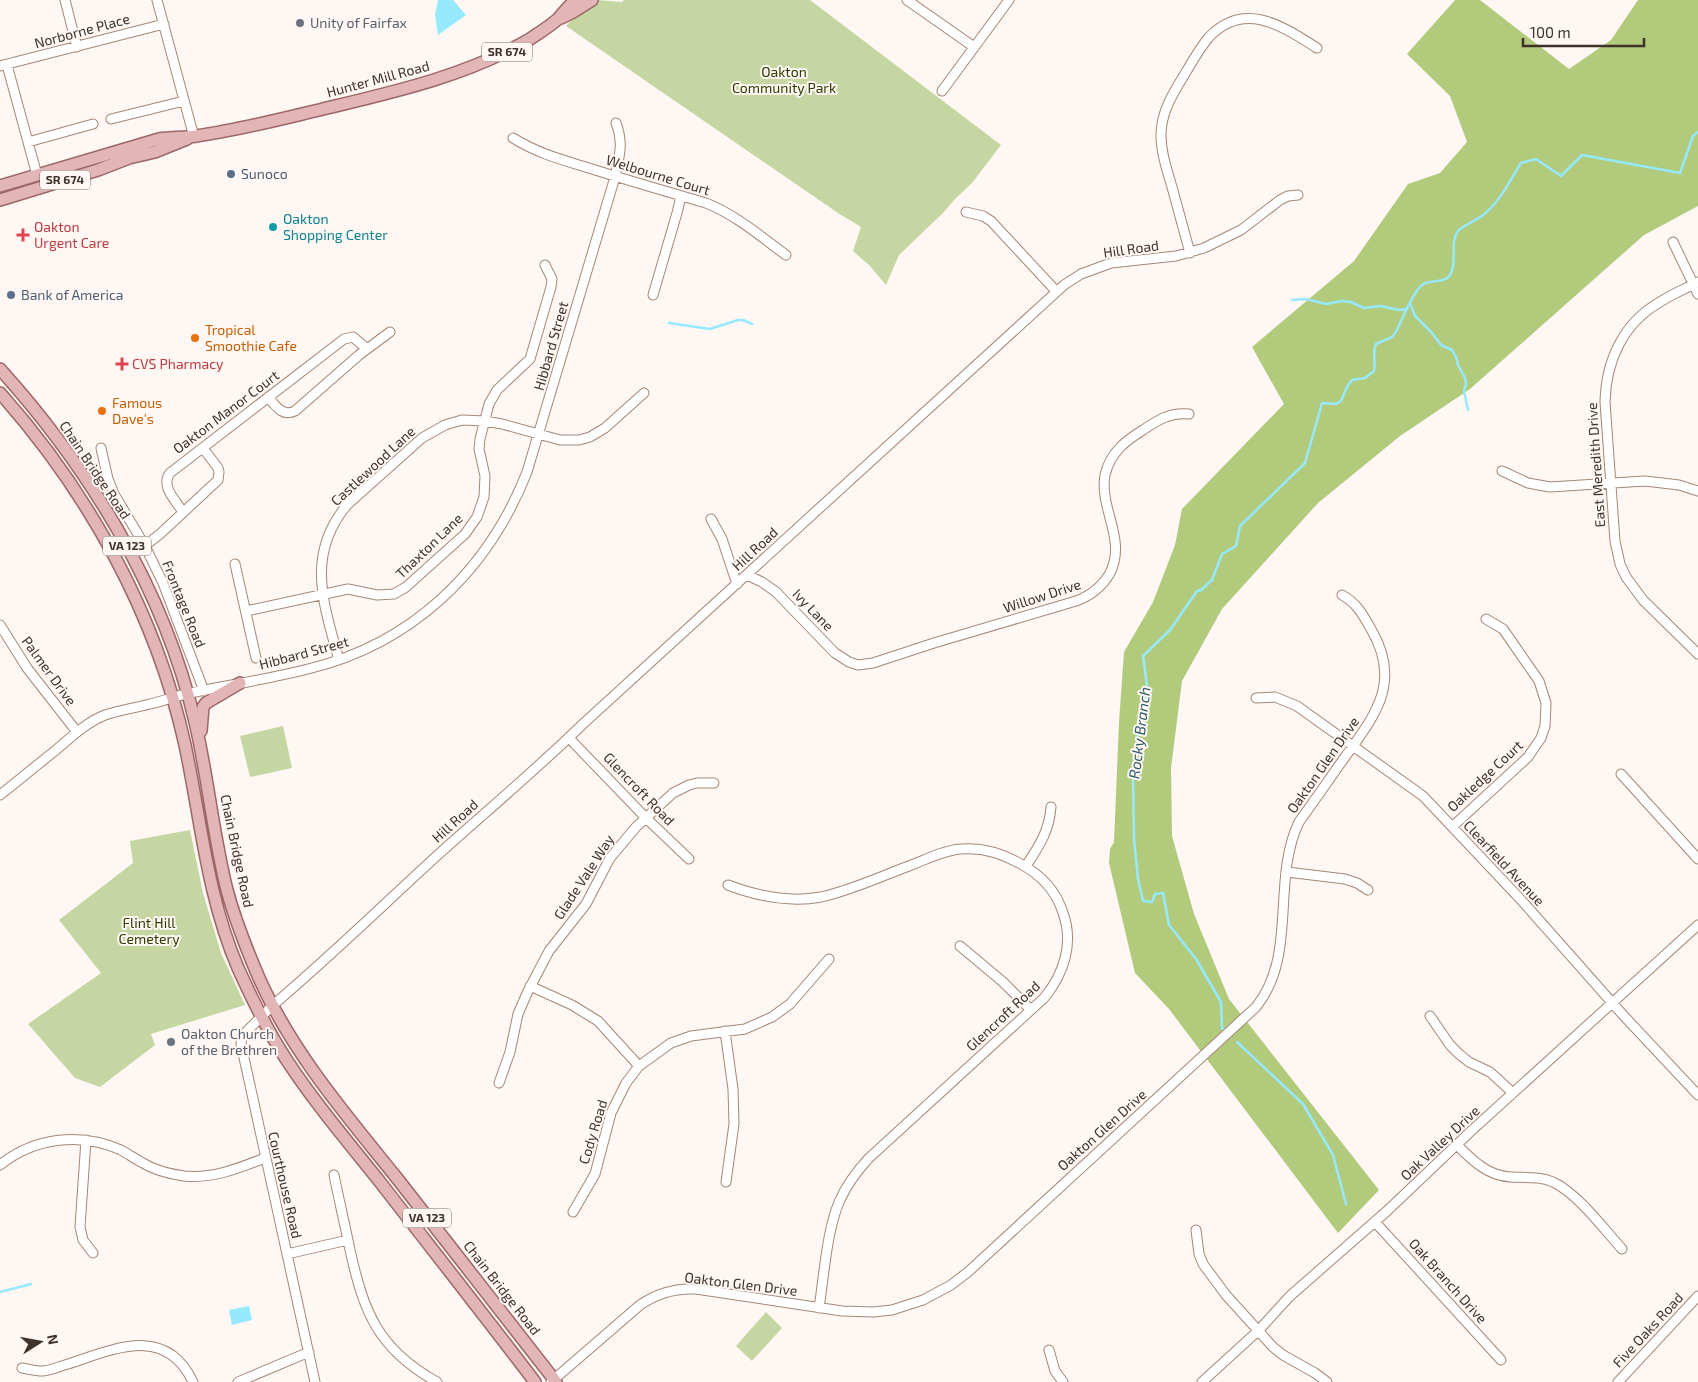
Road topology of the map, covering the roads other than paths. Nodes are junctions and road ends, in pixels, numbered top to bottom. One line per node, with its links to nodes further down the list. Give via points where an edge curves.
1 (65, 0): 9 (street)
2 (157, 0): 8 (street)
3 (576, 0): 7 (main road, Hunter Mill Road / SR 674)
4 (592, 0): 7 (main road, Hunter Mill Road / SR 674)
5 (907, 0): 10 (street)
6 (1010, 0): 10 (street)
7 (557, 19): 18 (main road, Hunter Mill Road / SR 674, via 514,48 443,78 374,97)
8 (164, 24): 9 (street, Norborne Place); 14 (street)
9 (77, 47): 12 (street, Norborne Place)
10 (974, 47): 13 (street)
11 (1318, 48): 29 (street, via 1268,20 1236,20 1204,44 1172,94 1162,119 1162,146)
12 (4, 66): 20 (street, Norborne Place)
13 (942, 91)
14 (184, 101): 15 (street); 18 (street)
15 (111, 119)
16 (616, 123): 22 (street, Hibbard Street, via 621,148)
17 (93, 124): 20 (street)
18 (194, 137): 21 (main road, Hunter Mill Road / SR 674, via 159,139); 26 (main road, Hunter Mill Road / SR 674)
19 (513, 138): 22 (street, Welbourne Court, via 539,153)
20 (28, 142): 21 (street, Norborne Place)
21 (37, 175): 23 (main road, Hunter Mill Road / SR 674)
22 (615, 178): 25 (street, Welbourne Court); 44 (street, Hibbard Street)
23 (0, 186)
24 (1298, 195): 29 (street, Hill Road, via 1280,200 1241,230)
25 (681, 196): 30 (street, Welbourne Court, via 706,203 732,216); 34 (street)
26 (0, 200)
27 (966, 212): 33 (street, via 991,220)
28 (1673, 242): 32 (street)
29 (1190, 253): 33 (street, Hill Road, via 1104,265 1081,274)
30 (786, 255)
31 (545, 265): 43 (street, Thaxton Lane, via 552,279 551,287 530,359 493,395)
32 (1696, 283): 35 (street); 48 (street, East Meredith Drive, via 1647,310 1626,332 1612,358 1605,387)
33 (1056, 291): 55 (street, Hill Road)
34 (653, 294)
35 (1698, 294)
36 (390, 332): 37 (street)
37 (367, 349): 41 (street, Oakton Manor Court, via 353,337 344,339); 41 (street, via 295,411 281,412)
38 (0, 369): 53 (main road, Chain Bridge Road / VA 123, via 79,469 114,521)
39 (0, 393): 69 (main road, Chain Bridge Road / VA 123, via 62,472 112,552 151,634)
40 (644, 393): 44 (street, Castlewood Lane, via 590,437 569,441)
41 (268, 397): 46 (street, Oakton Manor Court)
42 (1189, 414): 65 (street, Willow Drive, via 1164,417 1127,440 1112,457 1104,485 1116,537 1115,558 1107,578 1091,594 1076,602 873,663)
43 (485, 421): 44 (street, Castlewood Lane); 57 (street, Castlewood Lane, via 462,420 431,431 346,505 332,525 323,548 320,571); 57 (street, Thaxton Lane, via 479,449 484,496 477,517 465,534 400,591 385,596 348,589)
44 (539, 434): 64 (street, Hibbard Street, via 511,509 490,544 464,576 434,606 400,631)
45 (101, 448): 52 (street, Frontage Road, via 114,494)
46 (203, 448): 50 (street, via 220,476); 50 (street, Oakton Manor Court, via 166,479 167,487)
47 (1502, 471): 48 (street, via 1528,483 1550,487)
48 (1610, 483): 49 (street, via 1663,482); 62 (street, East Meredith Drive, via 1615,541 1626,577 1643,600)
49 (1698, 491)
50 (183, 512): 52 (street)
51 (711, 519): 56 (street, via 722,539)
52 (145, 546): 53 (street); 67 (street, Frontage Road, via 171,603)
53 (132, 556): 68 (main road, Chain Bridge Road / VA 123, via 165,626)
54 (235, 564): 59 (street)
55 (747, 575): 56 (street, Hill Road); 65 (street, Ivy Lane, via 776,592 835,653)
56 (737, 584): 72 (street, Hill Road)
57 (323, 594): 59 (street, Thaxton Lane); 64 (street, Castlewood Lane)
58 (1342, 596): 74 (street, Oakton Glen Drive, via 1360,610 1377,639 1384,666 1385,679 1379,705)
59 (246, 611): 63 (street)
60 (1486, 619): 80 (street, Oakledge Court, via 1503,629 1538,681 1546,704 1544,726 1541,738 1528,757)
61 (0, 625): 71 (street, Palmer Drive, via 27,668)
62 (1698, 654)
63 (256, 658)
64 (340, 660): 66 (street, Hibbard Street)
65 (858, 664)
66 (240, 683): 67 (street, Hibbard Street); 73 (main road, via 206,702)
67 (204, 691): 68 (street, Hibbard Street)
68 (187, 694): 69 (street, Hibbard Street); 73 (main road, Chain Bridge Road / VA 123)
69 (173, 698): 71 (street, Hibbard Street, via 104,716); 95 (main road, Chain Bridge Road / VA 123, via 213,894 237,964)
70 (1256, 698): 74 (street, Clearfield Avenue, via 1283,699)
71 (77, 732): 77 (street, Hibbard Street)
72 (569, 738): 79 (street, Glencroft Road); 92 (street, Hill Road)
73 (200, 742): 92 (main road, Chain Bridge Road / VA 123, via 228,892 260,982)
74 (1354, 745): 80 (street, Clearfield Avenue, via 1423,796); 84 (street, Oakton Glen Drive, via 1299,822)
75 (1621, 774): 82 (street)
76 (714, 783): 79 (street, Glade Vale Way, via 697,783 682,788)
77 (0, 795)
78 (1050, 807): 83 (street, via 1047,833)
79 (646, 818): 81 (street, Glencroft Road); 90 (street, Glade Vale Way, via 610,858 586,904 549,951)
80 (1452, 827): 91 (street, Clearfield Avenue)
81 (689, 859)
82 (1698, 859)
83 (1026, 866): 85 (street, Glencroft Road, via 994,852 961,849 941,853 820,897 784,899 752,894); 93 (street, Glencroft Road, via 1055,894 1064,916 1068,942 1058,979)
84 (1287, 872): 86 (street, via 1350,880); 115 (street, Oakton Glen Drive, via 1276,969 1270,986 1256,1007 951,1285 923,1300 892,1310 854,1312)
85 (728, 885)
86 (1368, 890)
87 (1698, 925): 91 (street, Oak Valley Drive)
88 (960, 946): 93 (street)
89 (829, 958): 96 (street, Cody Road, via 790,1004 772,1017 745,1029)
90 (530, 986): 97 (street, via 598,1021); 98 (street, Glade Vale Way, via 520,1009)
91 (1613, 1003): 99 (street, Oak Valley Drive); 100 (street, Clearfield Avenue)
92 (273, 1005): 95 (street, Courthouse Road); 121 (main road, Chain Bridge Road / VA 123, via 306,1062)
93 (1031, 1010): 115 (street, Glencroft Road, via 868,1158 847,1185 835,1213)
94 (1430, 1016): 99 (street, via 1459,1054 1490,1072)
95 (261, 1017): 103 (street, Courthouse Road, via 241,1041); 126 (main road, Chain Bridge Road / VA 123, via 297,1076)
96 (725, 1031): 97 (street, Cody Road, via 671,1043); 106 (street, via 734,1124)
97 (639, 1066): 107 (street, Cody Road, via 611,1113 595,1174)
98 (499, 1083)
99 (1513, 1093): 102 (street, Oak Valley Drive)
100 (1698, 1095)
101 (86, 1140): 103 (street, via 113,1147 152,1168 183,1176 218,1174); 104 (street, via 45,1142 22,1150); 112 (street, via 80,1227 83,1240)
102 (1457, 1145): 108 (street, Oak Valley Drive); 111 (street, via 1487,1171 1510,1177 1543,1179 1563,1188)
103 (265, 1158): 113 (street, Courthouse Road)
104 (0, 1165)
105 (334, 1175): 110 (street)
106 (726, 1182)
107 (572, 1212)
108 (1375, 1222): 116 (street, Oak Valley Drive, via 1290,1296); 119 (street, Oak Branch Drive)
109 (1196, 1230): 116 (street, via 1199,1254 1204,1264 1226,1295)
110 (348, 1240): 113 (street); 125 (street, via 358,1286 376,1327 403,1360)
111 (1622, 1248)
112 (92, 1253)
113 (286, 1254): 118 (street, Courthouse Road)
114 (1698, 1296): 130 (street, Five Oaks Road)
115 (819, 1308): 121 (street, Oakton Glen Drive, via 696,1289 665,1292 640,1305)
116 (1259, 1330): 128 (street, Oak Valley Drive); 129 (street, via 1283,1355)
117 (1049, 1350): 127 (street, via 1055,1371)
118 (309, 1352): 123 (street); 124 (street, Courthouse Road)
119 (1501, 1360)
120 (22, 1368): 122 (street, via 46,1370 124,1346 145,1345 174,1355 185,1366)
121 (554, 1381)
122 (193, 1382)
123 (238, 1382)
124 (315, 1382)
125 (437, 1382)
126 (535, 1382)
127 (1063, 1382)
128 (1202, 1382)
129 (1327, 1382)
130 (1618, 1382)

